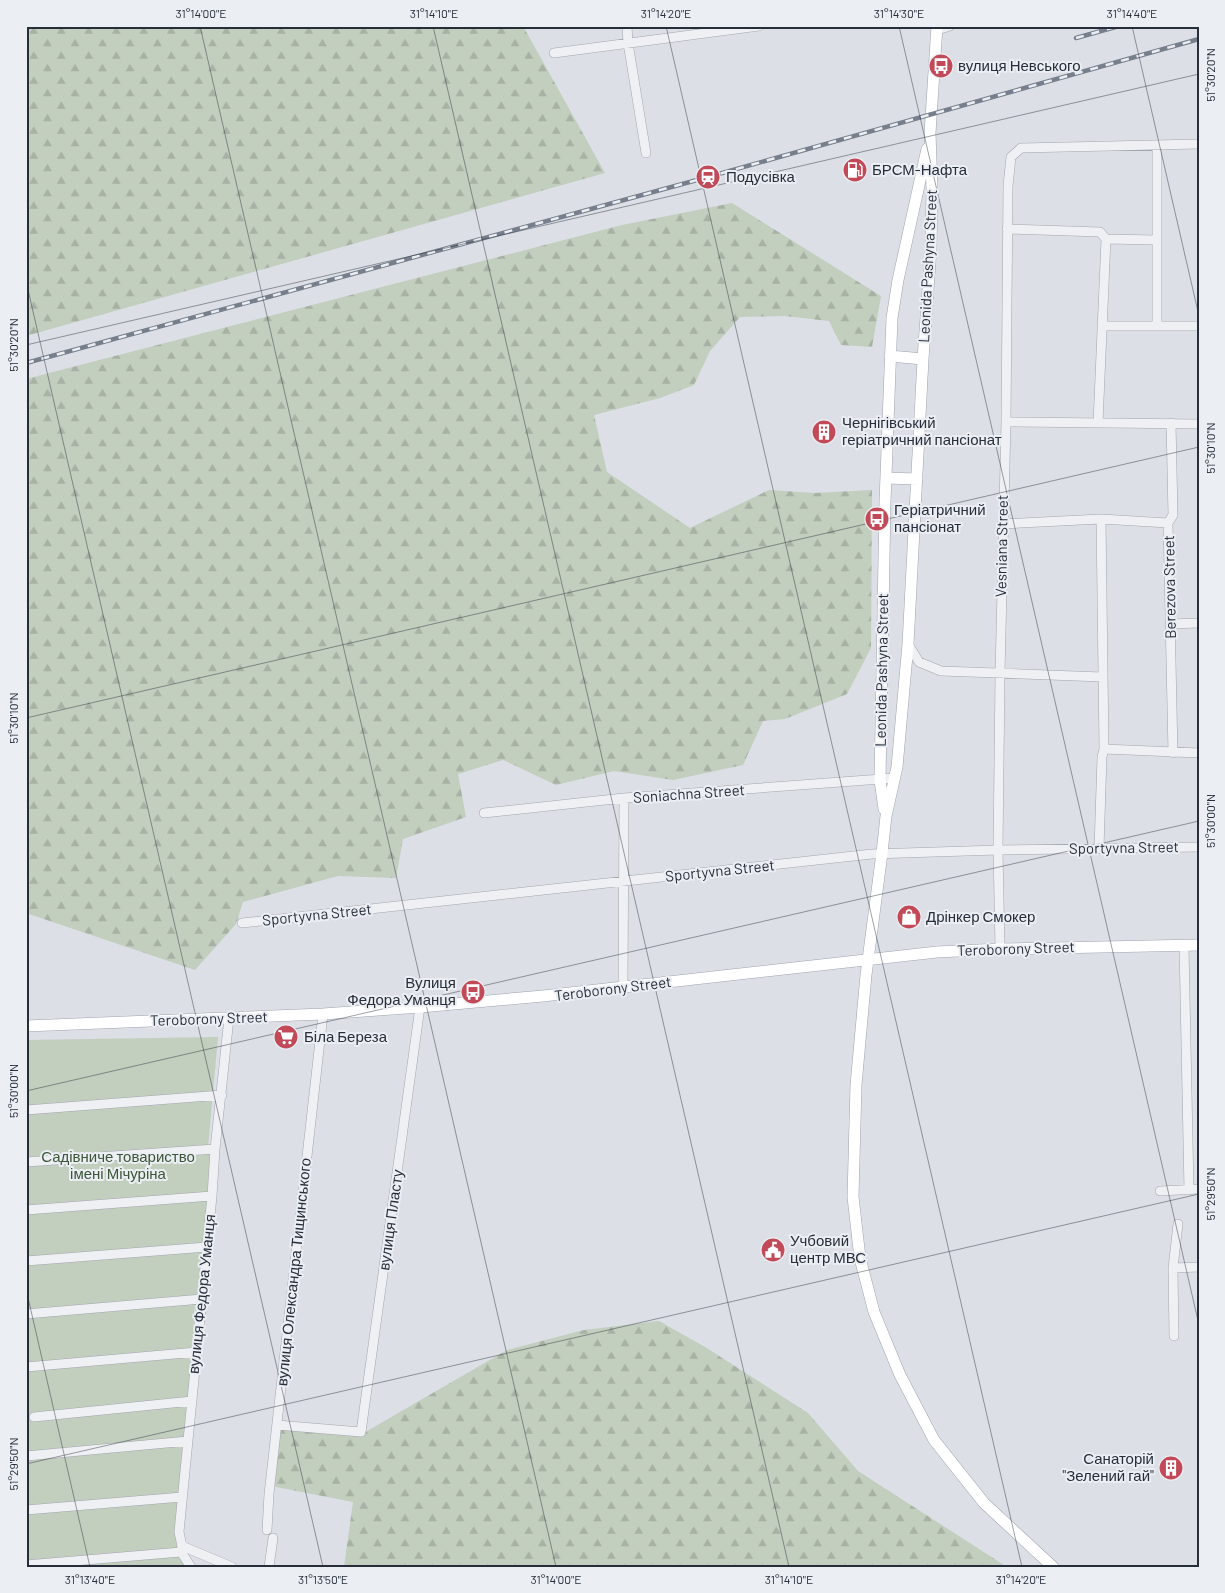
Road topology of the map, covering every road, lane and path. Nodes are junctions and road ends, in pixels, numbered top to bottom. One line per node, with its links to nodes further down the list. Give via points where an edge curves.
1 (627, 26): 5 (street)
2 (759, 26): 5 (street)
3 (950, 26): 4 (street)
4 (937, 28): 7 (main road)
5 (628, 42): 6 (street); 10 (street)
6 (554, 53)
7 (930, 133): 17 (main road, Leonida Pashyna Street, via 898,280); 18 (main road, Leonida Pashyna Street, via 931,248)
8 (1199, 144): 9 (street)
9 (1157, 146): 11 (street, Vesniana Street, via 1021,148 1011,157); 13 (street)
10 (646, 153)
11 (1007, 229): 12 (street, via 1100,232); 19 (street, Vesniana Street)
12 (1106, 239): 13 (street); 14 (street)
13 (1156, 240): 15 (street, via 1157,326)
14 (1102, 326): 15 (street); 20 (street)
15 (1152, 326): 16 (street)
16 (1199, 326)
17 (890, 356): 18 (main road); 23 (main road, Leonida Pashyna Street)
18 (923, 358): 24 (main road, Leonida Pashyna Street)
19 (1006, 422): 20 (street); 27 (street, Vesniana Street)
20 (1098, 423): 21 (street)
21 (1171, 423): 22 (street); 26 (street, Berezova Street, via 1173,515)
22 (1199, 424)
23 (886, 478): 24 (main road); 37 (main road, Leonida Pashyna Street)
24 (917, 479): 30 (main road, Leonida Pashyna Street)
25 (1101, 519): 26 (street); 27 (street); 32 (street)
26 (1168, 523): 29 (street, Berezova Street)
27 (1002, 524): 31 (street, Vesniana Street)
28 (1199, 623): 29 (street)
29 (1170, 624): 34 (street, Berezova Street)
30 (908, 644): 31 (street, via 919,662 942,671); 36 (main road, Leonida Pashyna Street)
31 (1000, 674): 32 (street); 43 (street, Vesniana Street)
32 (1102, 677): 33 (street)
33 (1104, 749): 34 (street); 42 (street)
34 (1173, 753): 35 (street)
35 (1199, 753)
36 (895, 778): 37 (street, Soniachna Street); 40 (main road, Leonida Pashyna Street)
37 (880, 780): 38 (street, Soniachna Street); 40 (main road, Leonida Pashyna Street)
38 (624, 798): 39 (street, Soniachna Street); 45 (street)
39 (484, 813)
40 (886, 816): 44 (main road)
41 (1199, 846): 42 (street, Sportyvna Street)
42 (1099, 848): 43 (street, Sportyvna Street)
43 (998, 850): 44 (street, Sportyvna Street); 49 (street, Vesniana Street)
44 (882, 854): 45 (street, Sportyvna Street); 50 (main road)
45 (623, 882): 46 (street, Sportyvna Street); 51 (street)
46 (242, 923)
47 (1184, 946): 48 (main road, Teroborony Street); 49 (main road, Teroborony Street); 61 (street)
48 (1199, 946)
49 (1000, 949): 50 (main road, Teroborony Street)
50 (868, 959): 51 (main road, Teroborony Street); 86 (main road, via 856,1085 853,1197 860,1258 874,1312 900,1375 934,1440 984,1503)
51 (623, 987): 52 (main road, Teroborony Street)
52 (420, 1007): 53 (main road, Teroborony Street); 76 (street, вулиця Пласту, via 361,1432)
53 (323, 1014): 54 (main road, Teroborony Street); 76 (street, вулиця Олександра Тищинського)
54 (229, 1018): 55 (main road, Teroborony Street); 56 (street, вулиця Федора Уманця)
55 (26, 1026)
56 (222, 1095): 57 (street); 58 (street, вулиця Федора Уманця)
57 (26, 1110)
58 (215, 1149): 59 (street); 62 (street, вулиця Федора Уманця)
59 (26, 1162)
60 (1160, 1190): 61 (street)
61 (1194, 1190)
62 (212, 1196): 63 (street); 65 (street, вулиця Федора Уманця)
63 (26, 1210)
64 (1178, 1224): 68 (street)
65 (207, 1247): 66 (street); 69 (street, вулиця Федора Уманця)
66 (26, 1261)
67 (1199, 1267): 68 (street)
68 (1173, 1268): 71 (street)
69 (202, 1300): 70 (street); 72 (street, вулиця Федора Уманця)
70 (26, 1314)
71 (1174, 1336)
72 (197, 1352): 73 (street); 74 (street, вулиця Федора Уманця)
73 (26, 1367)
74 (192, 1401): 75 (street); 77 (street, вулиця Федора Уманця)
75 (34, 1417)
76 (277, 1424): 85 (street, вулиця Олександра Тищинського, via 269,1494)
77 (188, 1441): 78 (street); 79 (street, вулиця Федора Уманця)
78 (26, 1456)
79 (182, 1497): 80 (street); 81 (street, вулиця Федора Уманця)
80 (26, 1510)
81 (181, 1549): 82 (street); 83 (street, вулиця Федора Уманця); 84 (street)
82 (26, 1565)
83 (191, 1567)
84 (232, 1567)
85 (269, 1567)
86 (1054, 1567)

